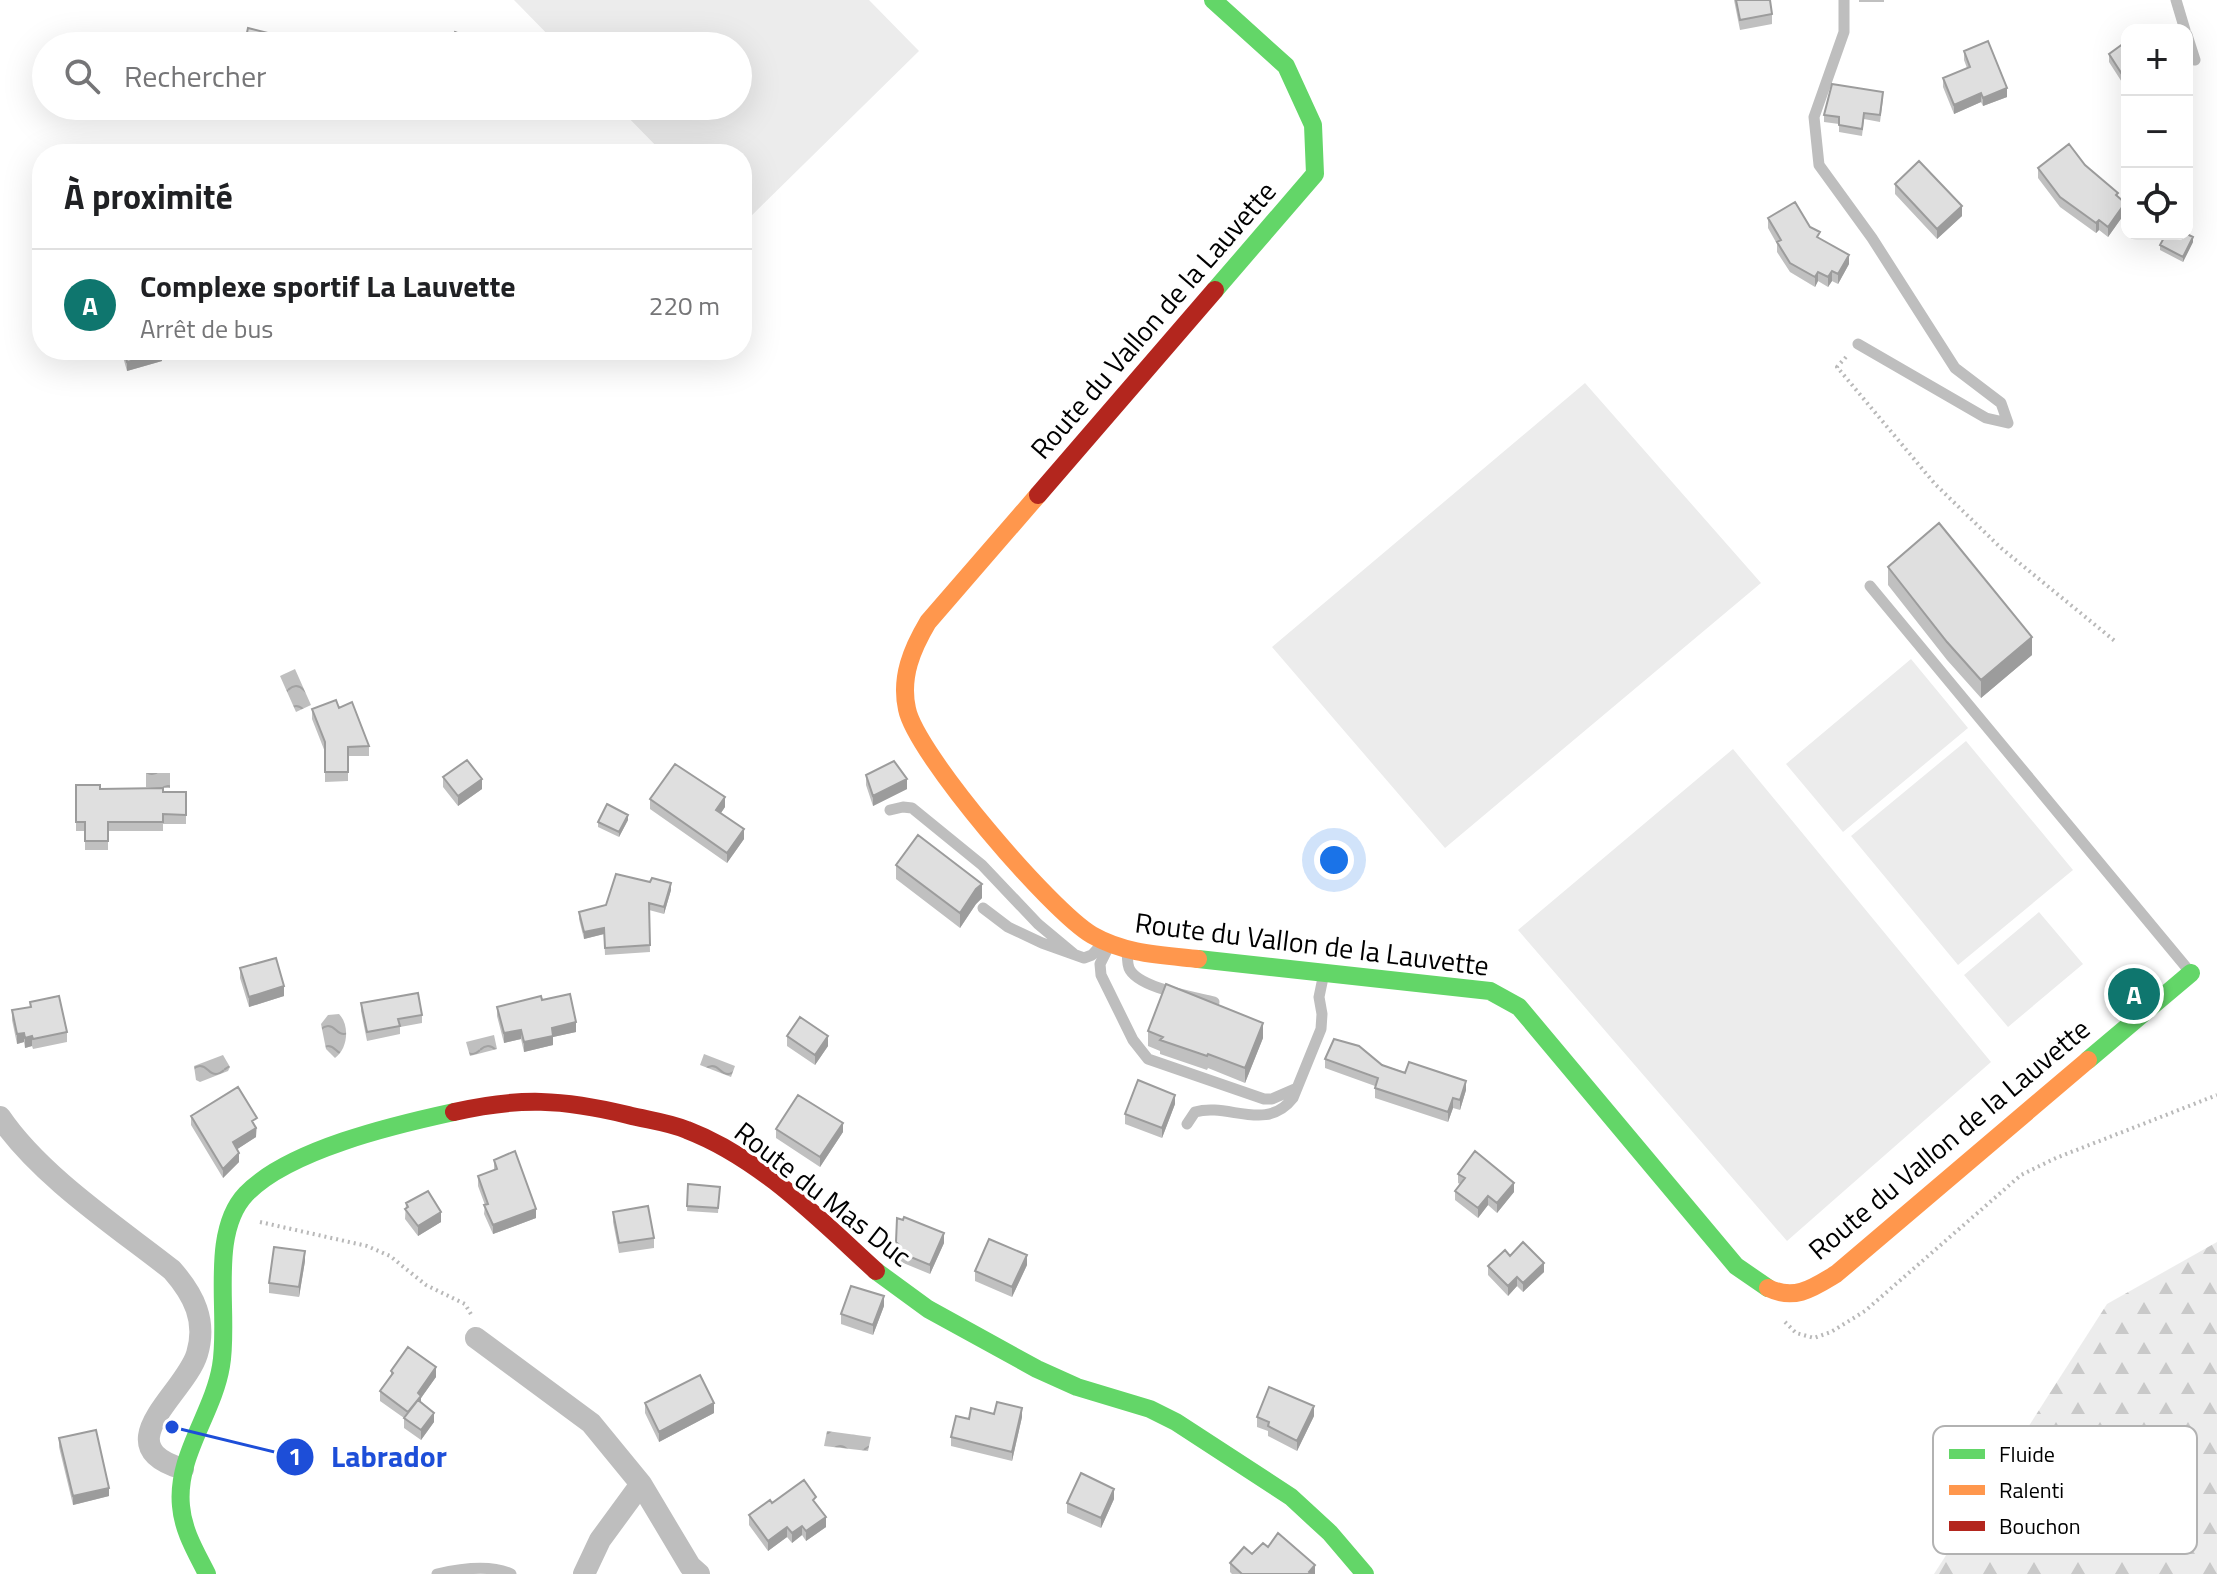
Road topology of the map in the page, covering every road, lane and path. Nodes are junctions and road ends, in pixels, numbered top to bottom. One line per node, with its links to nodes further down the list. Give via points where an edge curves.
1 (1213, 0): 12 (street, Route du Vallon de la Lauvette, via 1286,66 1313,125 1315,174 928,622 904,676 910,722 938,766 1063,909 1087,932)
2 (1844, 0): 7 (lane, via 1844,32 1814,117 1819,165 1955,368 2001,403 2008,423 1986,418)
3 (2176, 0): 4 (lane)
4 (2184, 24)
5 (2193, 54): 6 (lane)
6 (2195, 60)
7 (1858, 344): 9 (path, via 1837,367 1935,484 2001,548)
8 (1870, 586): 15 (lane)
9 (2116, 642)
10 (890, 810): 13 (lane, via 912,808 982,865)
11 (983, 908): 13 (lane, via 1008,927)
12 (1114, 945): 13 (lane, via 1084,958); 14 (street, Route du Vallon de la Lauvette); 16 (lane, via 1141,978 1163,990); 17 (lane, via 1100,964 1101,975 1148,1059 1264,1099)
13 (1074, 954)
14 (1324, 973): 17 (lane, via 1321,1029); 22 (street, Route du Vallon de la Lauvette, via 1490,991 1519,1007 1736,1266)
15 (2191, 973): 22 (street, Route du Vallon de la Lauvette, via 1836,1274 1800,1294)
16 (1214, 1002)
17 (1297, 1088): 20 (lane, via 1286,1107 1274,1113 1251,1117 1204,1109)
18 (2217, 1095): 22 (path, via 2021,1175 1865,1311 1831,1332 1814,1338 1796,1333 1785,1323)
19 (0, 1117): 24 (street, via 47,1169 172,1270 192,1296 200,1322 197,1354 151,1423 148,1436 158,1458)
20 (1187, 1124)
21 (250, 1219): 23 (path, via 390,1256 426,1285 465,1304 472,1312)
22 (1778, 1292)
23 (476, 1338): 25 (street, via 591,1423)
24 (183, 1469): 26 (street, Route du Mas Duc, via 182,1520); 31 (street, Route du Mas Duc, via 225,1356 226,1242 244,1197 281,1169 326,1149 433,1116 533,1100 571,1103 685,1129 721,1146 784,1191 889,1283 948,1321 1065,1383 1163,1414 1282,1490 1323,1524)
25 (641, 1484): 29 (street, via 600,1540); 30 (street)
26 (207, 1574)
27 (437, 1574): 28 (lane, via 459,1569)
28 (511, 1574)
29 (584, 1574)
30 (699, 1574)
31 (1365, 1574)

